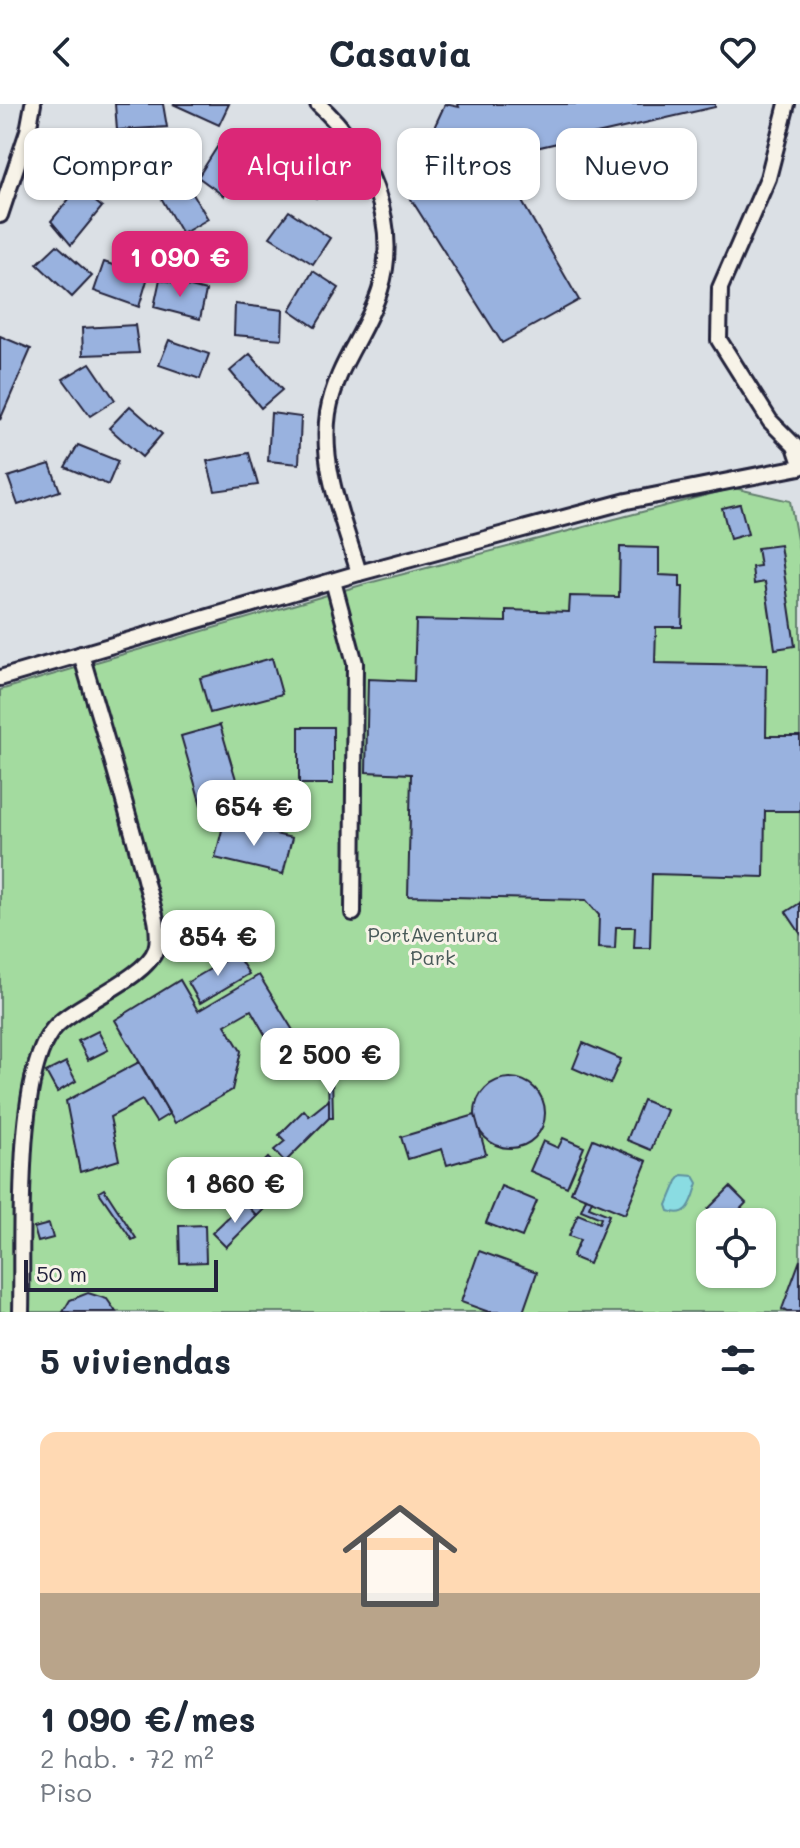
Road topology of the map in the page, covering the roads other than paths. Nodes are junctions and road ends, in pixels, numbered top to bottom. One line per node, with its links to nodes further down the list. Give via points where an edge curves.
1 (33, 104): 4 (lane)
2 (318, 104): 6 (lane, via 362,159 383,208 380,290 339,373 328,413 327,456)
3 (787, 104): 5 (lane, via 768,178 720,288 719,340 770,421 795,446)
4 (0, 215)
5 (800, 464): 6 (lane, via 627,501)
6 (359, 573): 7 (lane)
7 (333, 581): 8 (lane); 10 (lane, via 355,663)
8 (81, 654): 9 (lane); 11 (lane, via 136,843 156,922 156,948 144,966 56,1026 34,1069 24,1148)
9 (0, 678)
10 (353, 913)
11 (21, 1312)

